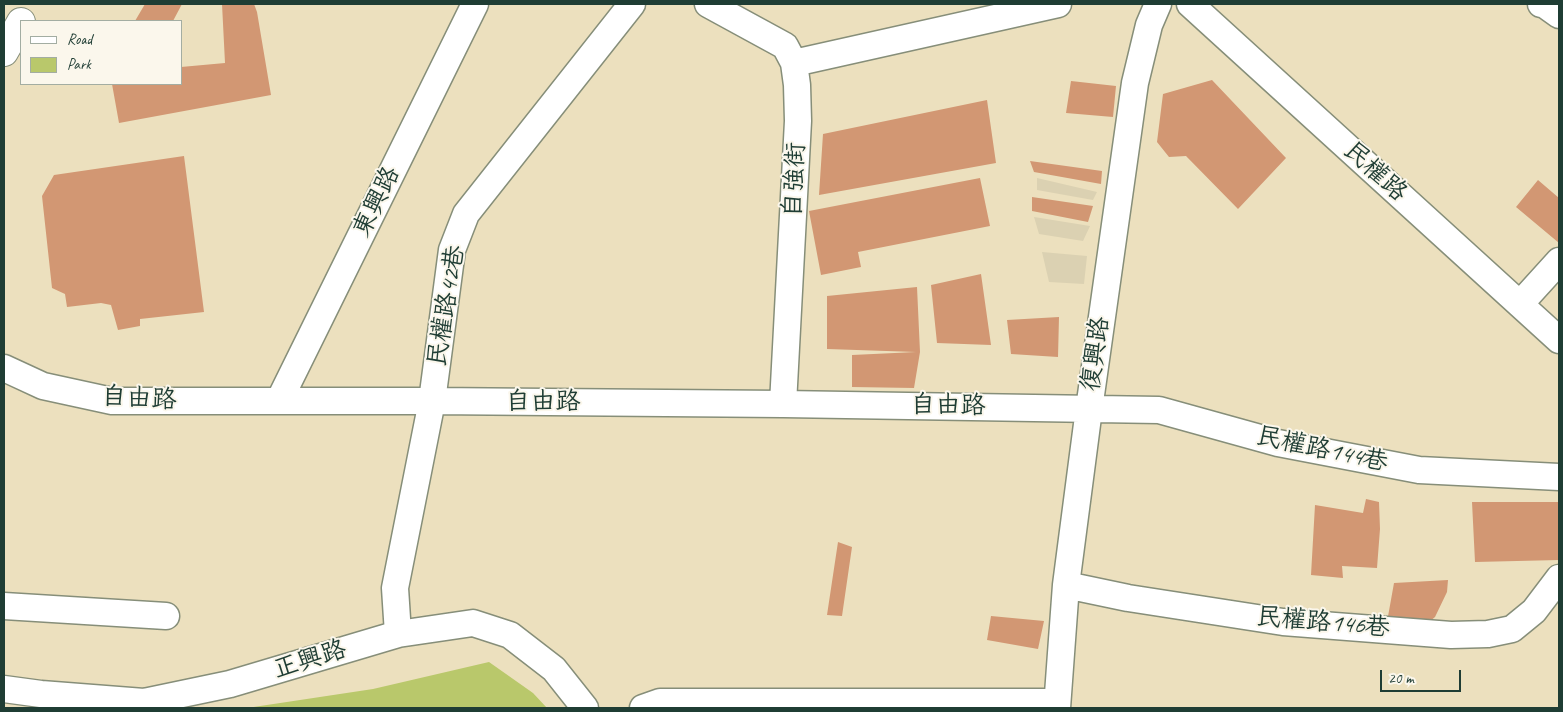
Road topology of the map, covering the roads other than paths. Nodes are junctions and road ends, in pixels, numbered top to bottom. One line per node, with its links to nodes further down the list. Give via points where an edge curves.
1 (32, 4): 10 (main road)
2 (475, 4): 18 (street, 東興路)
3 (632, 4): 19 (street, 民權路42巷, via 466,214 452,250)
4 (708, 4): 13 (street, 自強街, via 785,46)
5 (1058, 4): 13 (street)
6 (1158, 4): 21 (street, 復興路, via 1149,25 1135,83)
7 (1190, 4): 15 (street, 民權路)
8 (1541, 4): 9 (street)
9 (1559, 15)
10 (23, 20)
11 (20, 25): 12 (main road)
12 (4, 52)
13 (794, 63): 20 (street, 自強街, via 798,121)
14 (1559, 261): 15 (street)
15 (1520, 304): 16 (street, 民權路)
16 (1559, 340)
17 (4, 368): 18 (street, 自由路, via 43,386 112,401)
18 (279, 401): 19 (street, 自由路)
19 (432, 401): 20 (street, 自由路); 27 (street, 民權路42巷, via 395,588)
20 (783, 404): 21 (street, 自由路)
21 (1089, 409): 22 (street, 民權路144巷, via 1159,410 1278,443 1419,470); 24 (street, 復興路)
22 (1559, 477)
23 (1559, 578): 24 (street, 民權路146巷, via 1534,611 1512,629 1488,634 1451,635 1283,622)
24 (1066, 585): 29 (street, 復興路)
25 (4, 606): 26 (street)
26 (166, 616)
27 (398, 634): 28 (street, 正興路, via 230,684 144,702); 30 (street, 正興路, via 473,623 510,635 554,669)
28 (4, 689)
29 (1056, 705): 31 (street, via 660,702)
30 (585, 708)
31 (643, 708)

